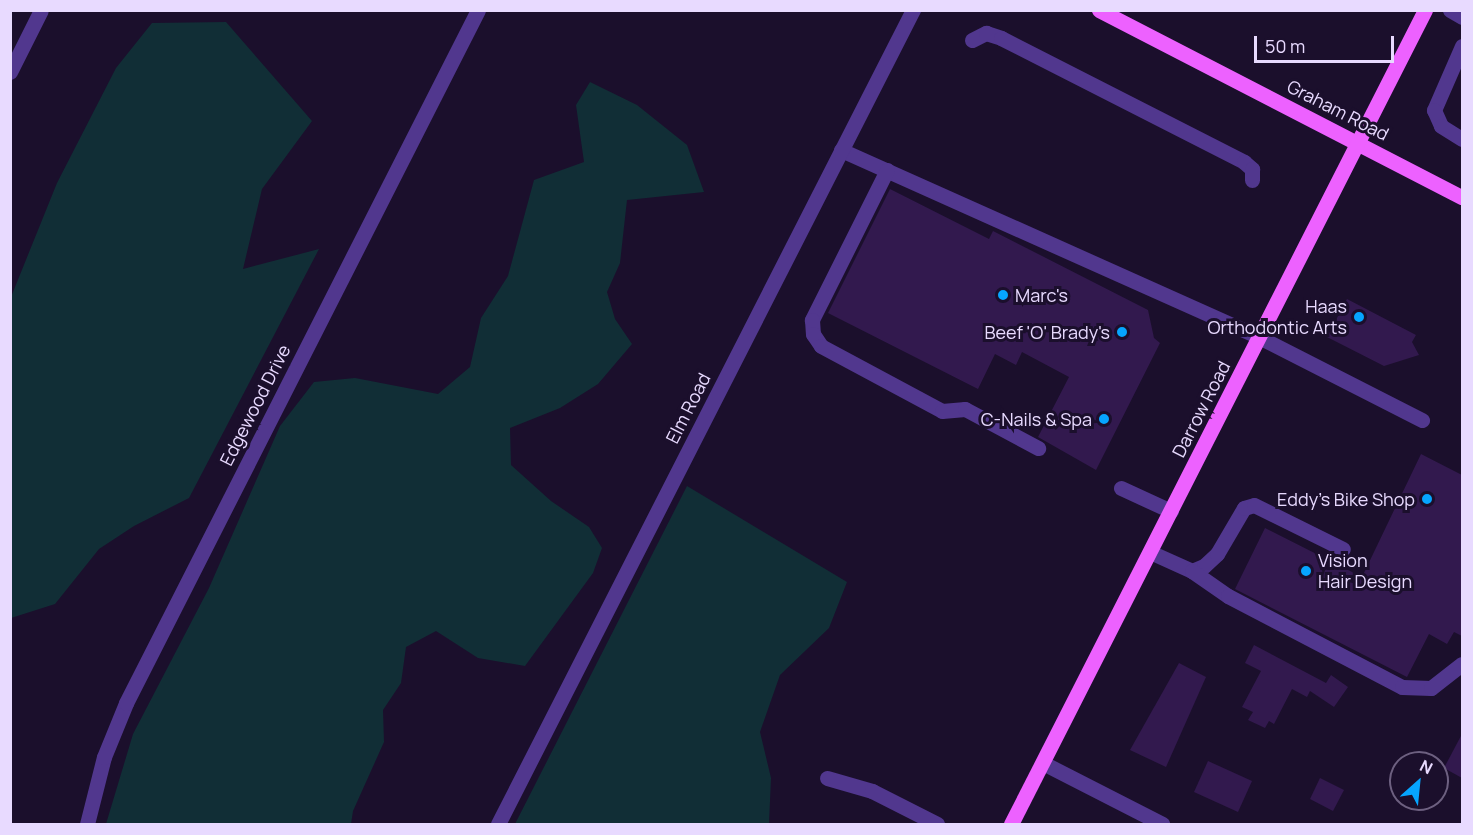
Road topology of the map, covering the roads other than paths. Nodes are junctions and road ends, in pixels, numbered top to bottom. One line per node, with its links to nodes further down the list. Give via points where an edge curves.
1 (41, 10): 10 (street)
2 (478, 10): 28 (street, Edgewood Drive, via 126,703 104,757)
3 (913, 10): 13 (street, Elm Road)
4 (1099, 10): 12 (main road, Graham Road)
5 (1425, 10): 12 (main road, Darrow Road)
6 (1450, 10): 7 (street)
7 (1462, 17)
8 (972, 40): 15 (street, via 986,33 1001,38 1244,162 1252,169)
9 (1462, 46): 11 (street, via 1434,110 1441,126)
10 (10, 72)
11 (1462, 139)
12 (1358, 142): 16 (main road, Graham Road); 17 (main road, Darrow Road)
13 (841, 150): 14 (street); 29 (street, Elm Road)
14 (887, 170): 17 (street); 19 (street, via 812,320 813,334 821,346 942,411 965,409)
15 (1252, 180)
16 (1462, 197)
17 (1259, 337): 18 (street); 21 (main road, Darrow Road)
18 (1422, 420)
19 (1038, 448)
20 (1121, 488): 21 (street)
21 (1171, 510): 23 (main road, Darrow Road)
22 (1343, 549): 24 (street, via 1254,505 1244,508 1217,554)
23 (1150, 552): 24 (street); 26 (main road, Darrow Road)
24 (1192, 571): 25 (street, via 1228,596 1402,687 1431,688)
25 (1462, 664)
26 (1043, 763): 31 (main road, Darrow Road); 32 (street)
27 (827, 778): 30 (street, via 872,791)
28 (87, 825)
29 (498, 825)
30 (937, 825)
31 (1011, 825)
32 (1162, 825)

